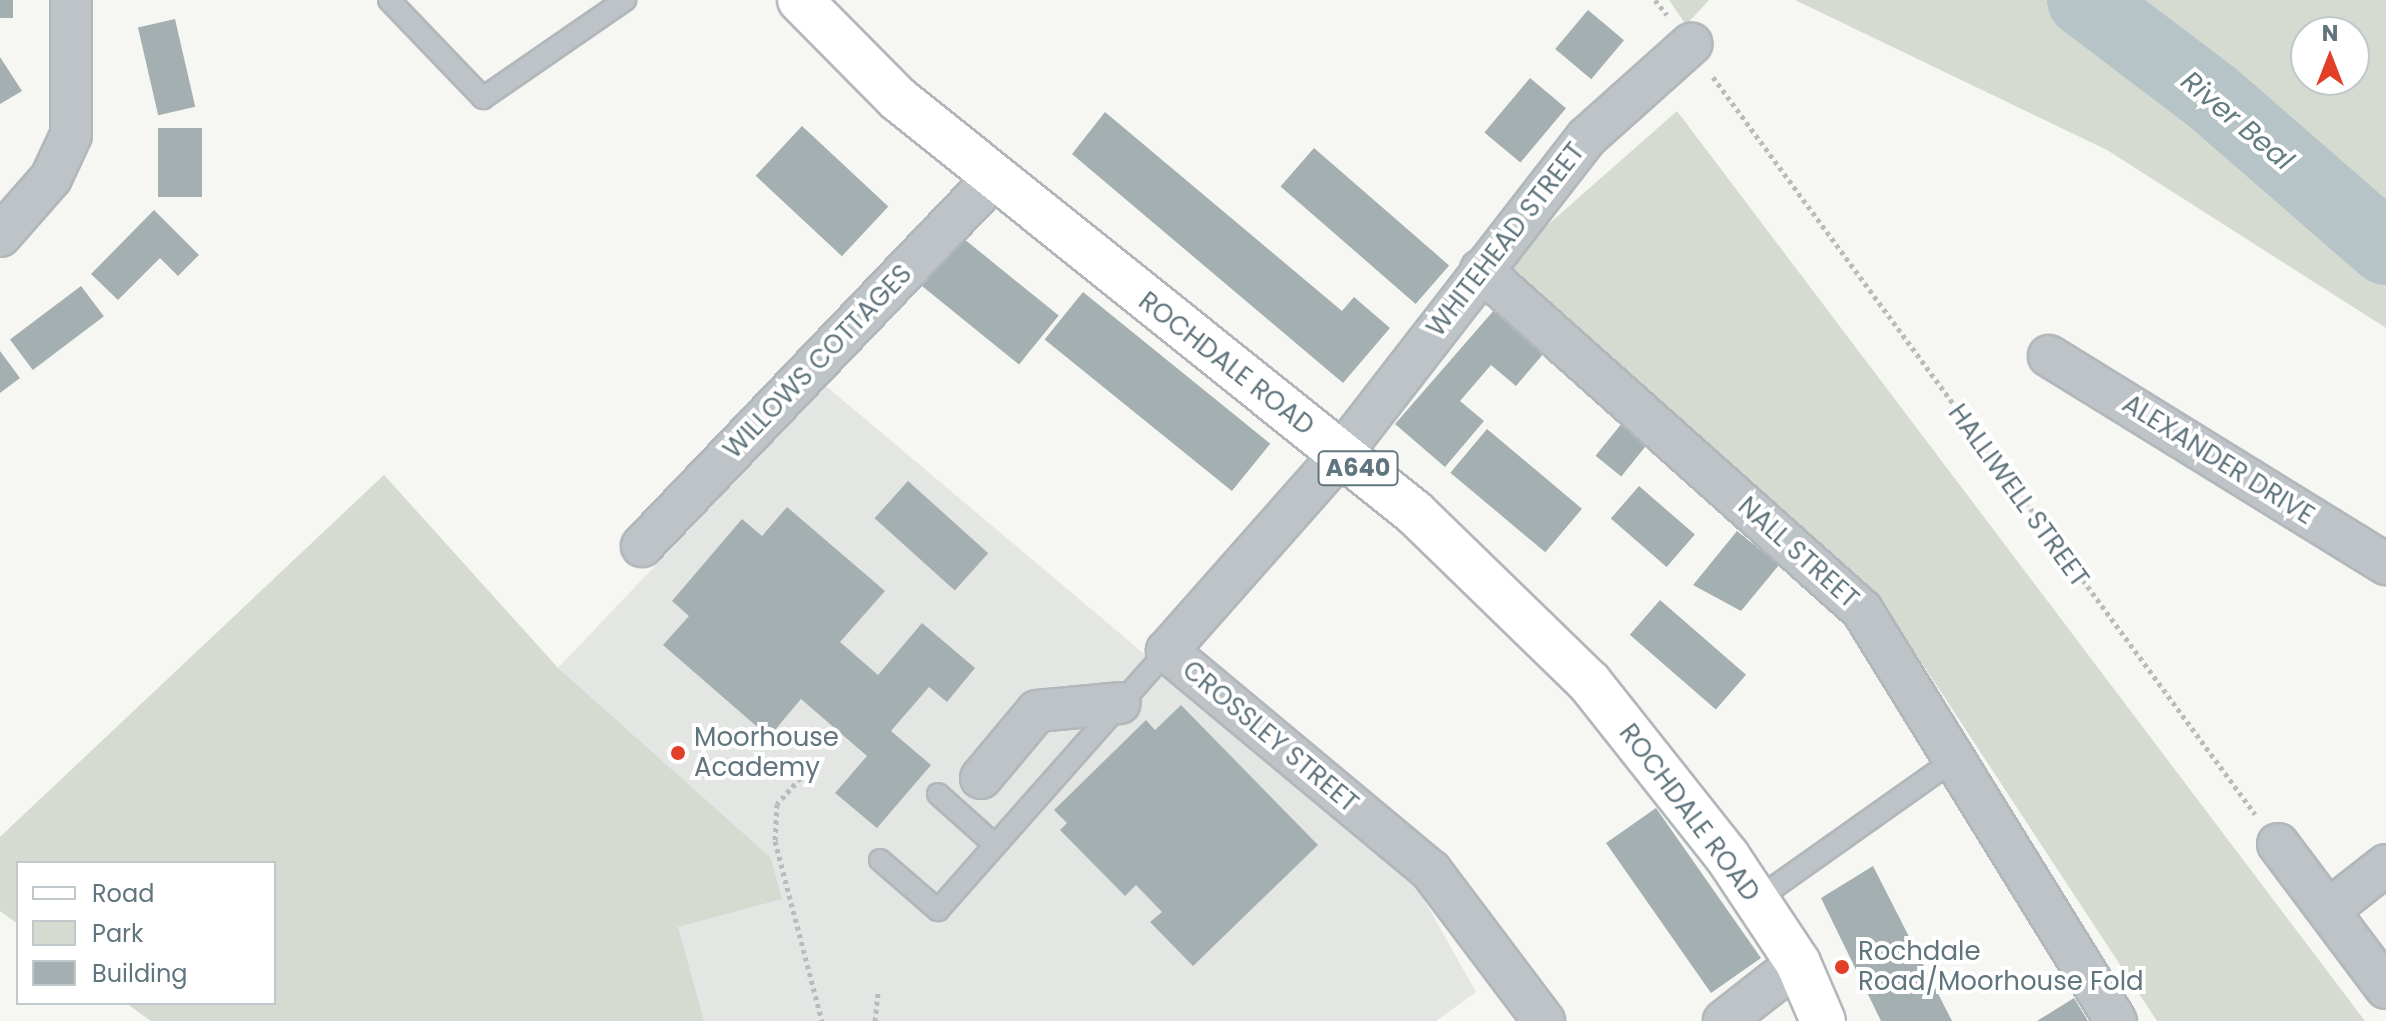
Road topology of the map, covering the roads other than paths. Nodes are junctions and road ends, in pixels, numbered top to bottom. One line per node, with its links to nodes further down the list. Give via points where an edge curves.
1 (71, 0): 7 (street, via 71,135 51,178)
2 (389, 0): 3 (lane, via 483,98)
3 (625, 0)
4 (800, 0): 6 (main road, ROCHDALE ROAD / A640, via 898,99)
5 (1691, 44): 8 (street, WHITEHEAD STREET, via 1587,137)
6 (994, 178): 10 (main road, ROCHDALE ROAD / A640); 11 (street, WILLOWS COTTAGES)
7 (0, 236)
8 (1481, 270): 10 (street, WHITEHEAD STREET); 15 (street, NALL STREET, via 1862,610)
9 (2049, 356): 12 (street, ALEXANDER DRIVE)
10 (1341, 454): 13 (street, CROSSLEY STREET); 22 (main road, ROCHDALE ROAD / A640, via 1415,513 1589,682)
11 (642, 546)
12 (2386, 564)
13 (1167, 651): 14 (lane); 26 (street, CROSSLEY STREET, via 1431,871)
14 (1120, 703): 16 (street, via 1037,711); 19 (lane)
15 (1954, 760): 22 (lane); 29 (street, NALL STREET)
16 (981, 778)
17 (938, 794): 19 (lane)
18 (2278, 844): 23 (street)
19 (995, 845): 20 (lane, via 938,910)
20 (880, 860)
21 (2386, 865): 23 (street)
22 (1756, 900): 24 (main road, ROCHDALE ROAD / A640)
23 (2330, 909): 25 (street)
24 (1798, 963): 27 (street); 28 (main road, ROCHDALE ROAD / A640)
25 (2386, 988)
26 (1544, 1021)
27 (1724, 1021)
28 (1823, 1021)
29 (2116, 1021)

